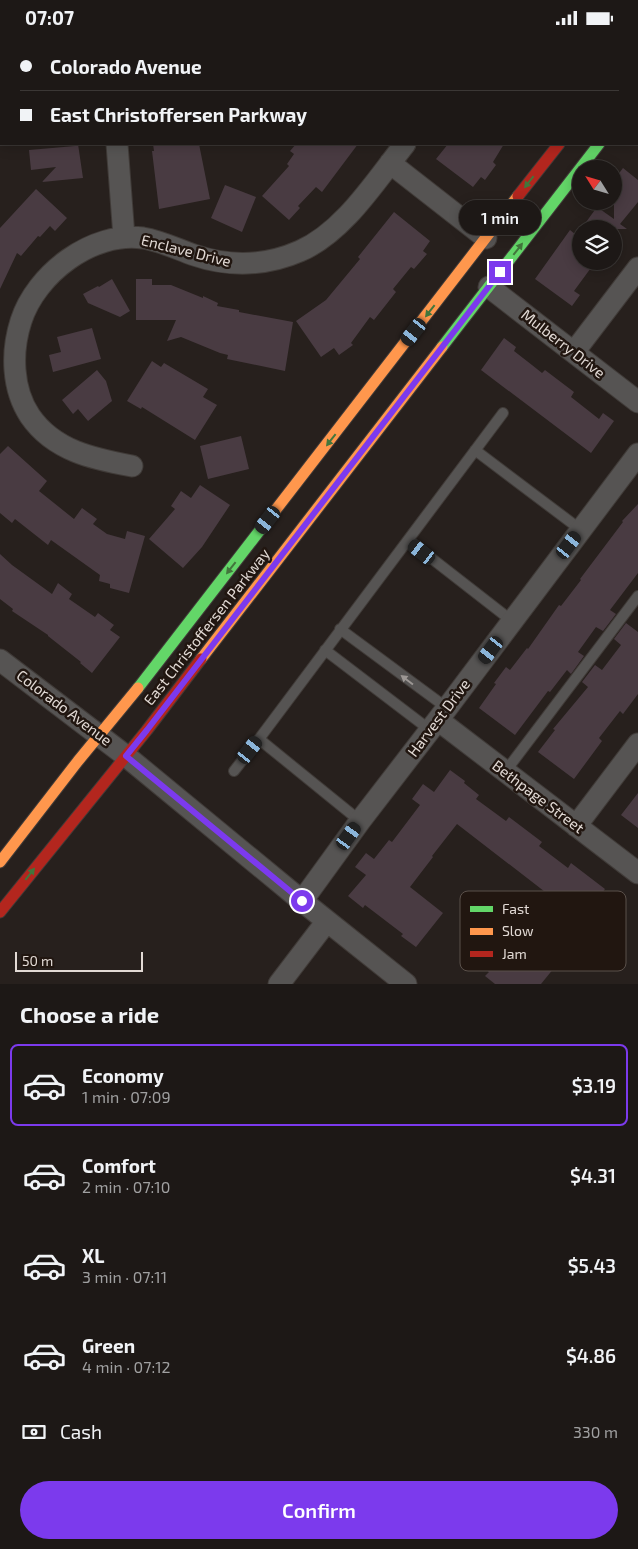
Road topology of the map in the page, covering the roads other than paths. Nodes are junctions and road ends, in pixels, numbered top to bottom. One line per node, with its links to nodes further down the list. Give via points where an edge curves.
1 (117, 145): 6 (street)
2 (404, 145): 5 (street, Enclave Drive)
3 (558, 145): 7 (street, East Christoffersen Parkway, one-way to 7)
4 (598, 145): 9 (street, East Christoffersen Parkway, one-way to 4)
5 (390, 163): 6 (street, Enclave Drive, via 329,233 303,250 280,259 225,263 154,241); 7 (street)
6 (124, 237): 17 (street, Enclave Drive, via 78,254 45,280 30,300 21,321 15,362 23,404 42,431 75,452)
7 (489, 243): 28 (street, East Christoffersen Parkway, one-way to 28)
8 (637, 271): 12 (street)
9 (489, 287): 11 (street, East Christoffersen Parkway); 12 (street, Mulberry Drive)
10 (438, 334): 11 (street)
11 (440, 349): 31 (street, East Christoffersen Parkway)
12 (574, 352): 13 (street, Mulberry Drive)
13 (638, 402)
14 (503, 413): 15 (lane)
15 (476, 450): 20 (lane); 21 (lane)
16 (638, 454): 19 (street, Harvest Drive)
17 (132, 466)
18 (638, 476): 19 (street, Harvest Drive)
19 (613, 487): 20 (street, Harvest Drive)
20 (581, 530): 23 (street, Harvest Drive)
21 (408, 540): 23 (lane); 24 (lane)
22 (638, 596): 33 (lane)
23 (512, 621): 27 (street, Harvest Drive)
24 (340, 629): 25 (lane); 27 (lane, one-way to 24)
25 (325, 650): 27 (lane); 29 (lane)
26 (0, 660): 28 (street, Colorado Avenue)
27 (438, 720): 33 (street, Bethpage Street); 34 (street, Harvest Drive)
28 (100, 735): 31 (street, Colorado Avenue); 36 (street, East Christoffersen Parkway)
29 (259, 739): 32 (lane); 34 (lane)
30 (638, 744): 35 (street)
31 (126, 756): 38 (street, Colorado Avenue); 39 (street, East Christoffersen Parkway, one-way to 31)
32 (234, 771)
33 (505, 772): 35 (street, Bethpage Street)
34 (360, 821): 38 (street, Harvest Drive)
35 (576, 826): 37 (street, Bethpage Street)
36 (0, 862)
37 (638, 873)
38 (302, 901): 40 (street, Colorado Avenue)
39 (0, 912)
40 (327, 921): 41 (street); 42 (street, Colorado Avenue)
41 (279, 984)
42 (406, 984)

